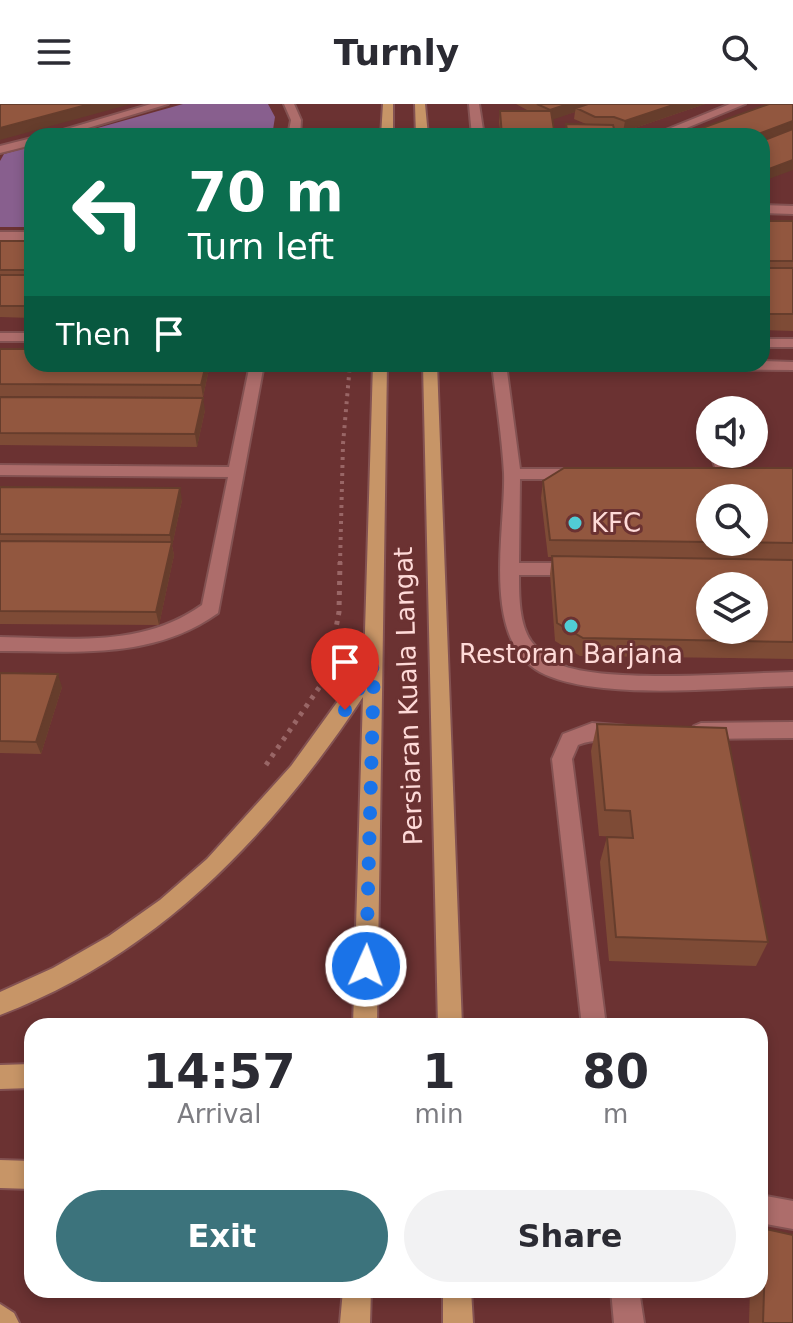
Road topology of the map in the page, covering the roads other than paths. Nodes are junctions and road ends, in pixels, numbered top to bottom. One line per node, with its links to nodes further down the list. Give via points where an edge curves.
1 (163, 104): 7 (street)
2 (289, 104): 8 (street)
3 (388, 104): 9 (main road)
4 (420, 104): 10 (main road)
5 (474, 104): 11 (street)
6 (738, 104): 12 (street)
7 (78, 128)
8 (295, 128)
9 (387, 128)
10 (422, 128)
11 (477, 128)
12 (677, 128)
13 (24, 143): 14 (street)
14 (0, 150)
15 (770, 209): 16 (street)
16 (793, 210)
17 (0, 236): 18 (street)
18 (24, 236)
19 (0, 337): 20 (street)
20 (24, 337)
21 (778, 343): 22 (street, via 791,366)
22 (770, 366)
23 (255, 372): 29 (street)
24 (380, 372): 36 (main road, Persiaran Kuala Langat)
25 (430, 372): 43 (main road, Persiaran Kuala Langat)
26 (500, 372): 31 (street)
27 (723, 468): 30 (street)
28 (0, 470): 29 (street)
29 (236, 472): 35 (street, via 211,608 190,626 139,643)
30 (724, 473)
31 (512, 474): 32 (street); 33 (street)
32 (603, 474)
33 (511, 569): 34 (street); 37 (street, via 518,635 548,668 597,679)
34 (605, 569)
35 (0, 644)
36 (374, 665): 41 (main road, via 315,755 224,858 175,904 36,990); 42 (main road, Persiaran Kuala Langat)
37 (793, 679)
38 (793, 730): 40 (street)
39 (636, 731): 44 (street, via 592,731 570,740 562,759)
40 (680, 731)
41 (0, 1004)
42 (365, 1018)
43 (450, 1018)
44 (593, 1018)
45 (24, 1076): 46 (main road)
46 (0, 1077)
47 (0, 1174): 48 (main road)
48 (24, 1175)
49 (768, 1210): 50 (street)
50 (793, 1215)
51 (357, 1298): 54 (main road)
52 (457, 1298): 55 (main road)
53 (626, 1298): 56 (street)
54 (355, 1323)
55 (458, 1323)
56 (629, 1323)

